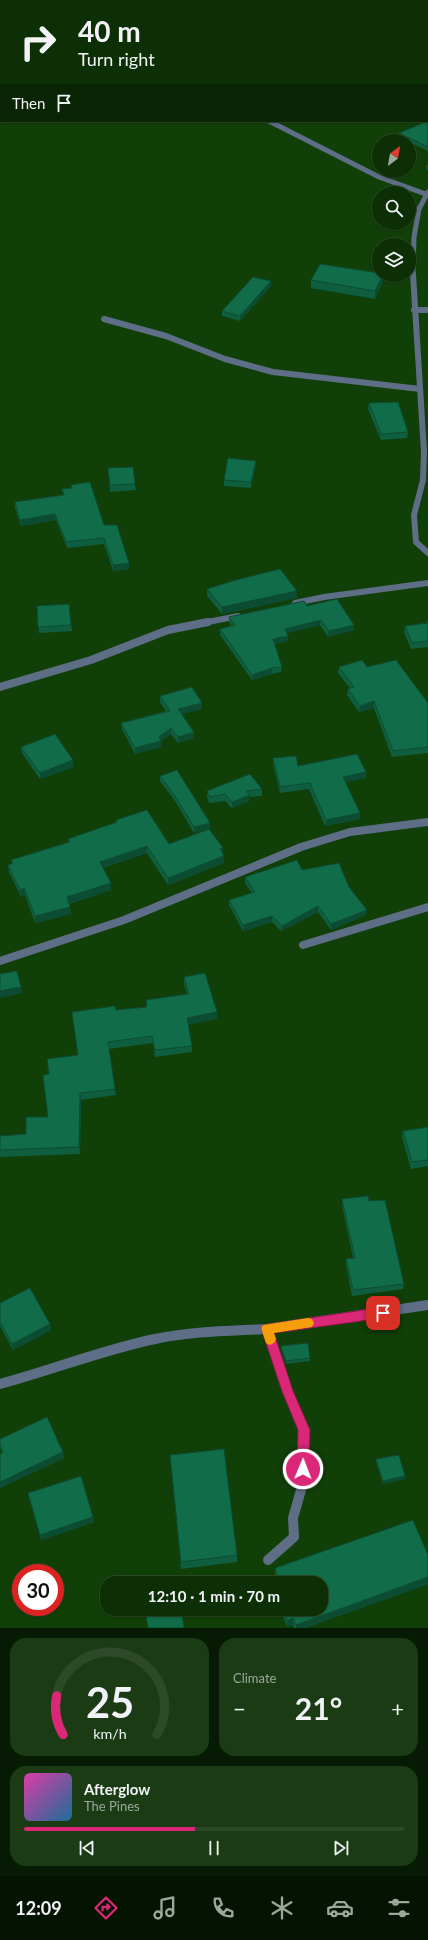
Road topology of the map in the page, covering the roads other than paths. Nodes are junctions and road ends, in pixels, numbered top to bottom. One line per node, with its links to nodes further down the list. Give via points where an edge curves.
1 (271, 122): 2 (street, via 379,177)
2 (427, 194): 3 (street, via 420,207 414,235)
3 (414, 310): 4 (street); 6 (street)
4 (428, 310)
5 (104, 319): 6 (street, via 166,336 225,359 273,372)
6 (420, 389): 7 (street, via 424,444 423,480 414,515 416,542)
7 (428, 553)
8 (428, 583): 9 (street, via 324,597)
9 (285, 606)
10 (247, 614): 11 (street, via 168,630 91,660)
11 (0, 687)
12 (428, 822): 15 (street, via 350,832 301,847 124,920)
13 (428, 907): 14 (street)
14 (303, 945)
15 (0, 961)
16 (428, 1304): 17 (street, via 368,1315)
17 (267, 1328): 18 (street, via 156,1338); 19 (street, via 304,1430 303,1483 293,1518 294,1537)
18 (0, 1384)
19 (268, 1560)

